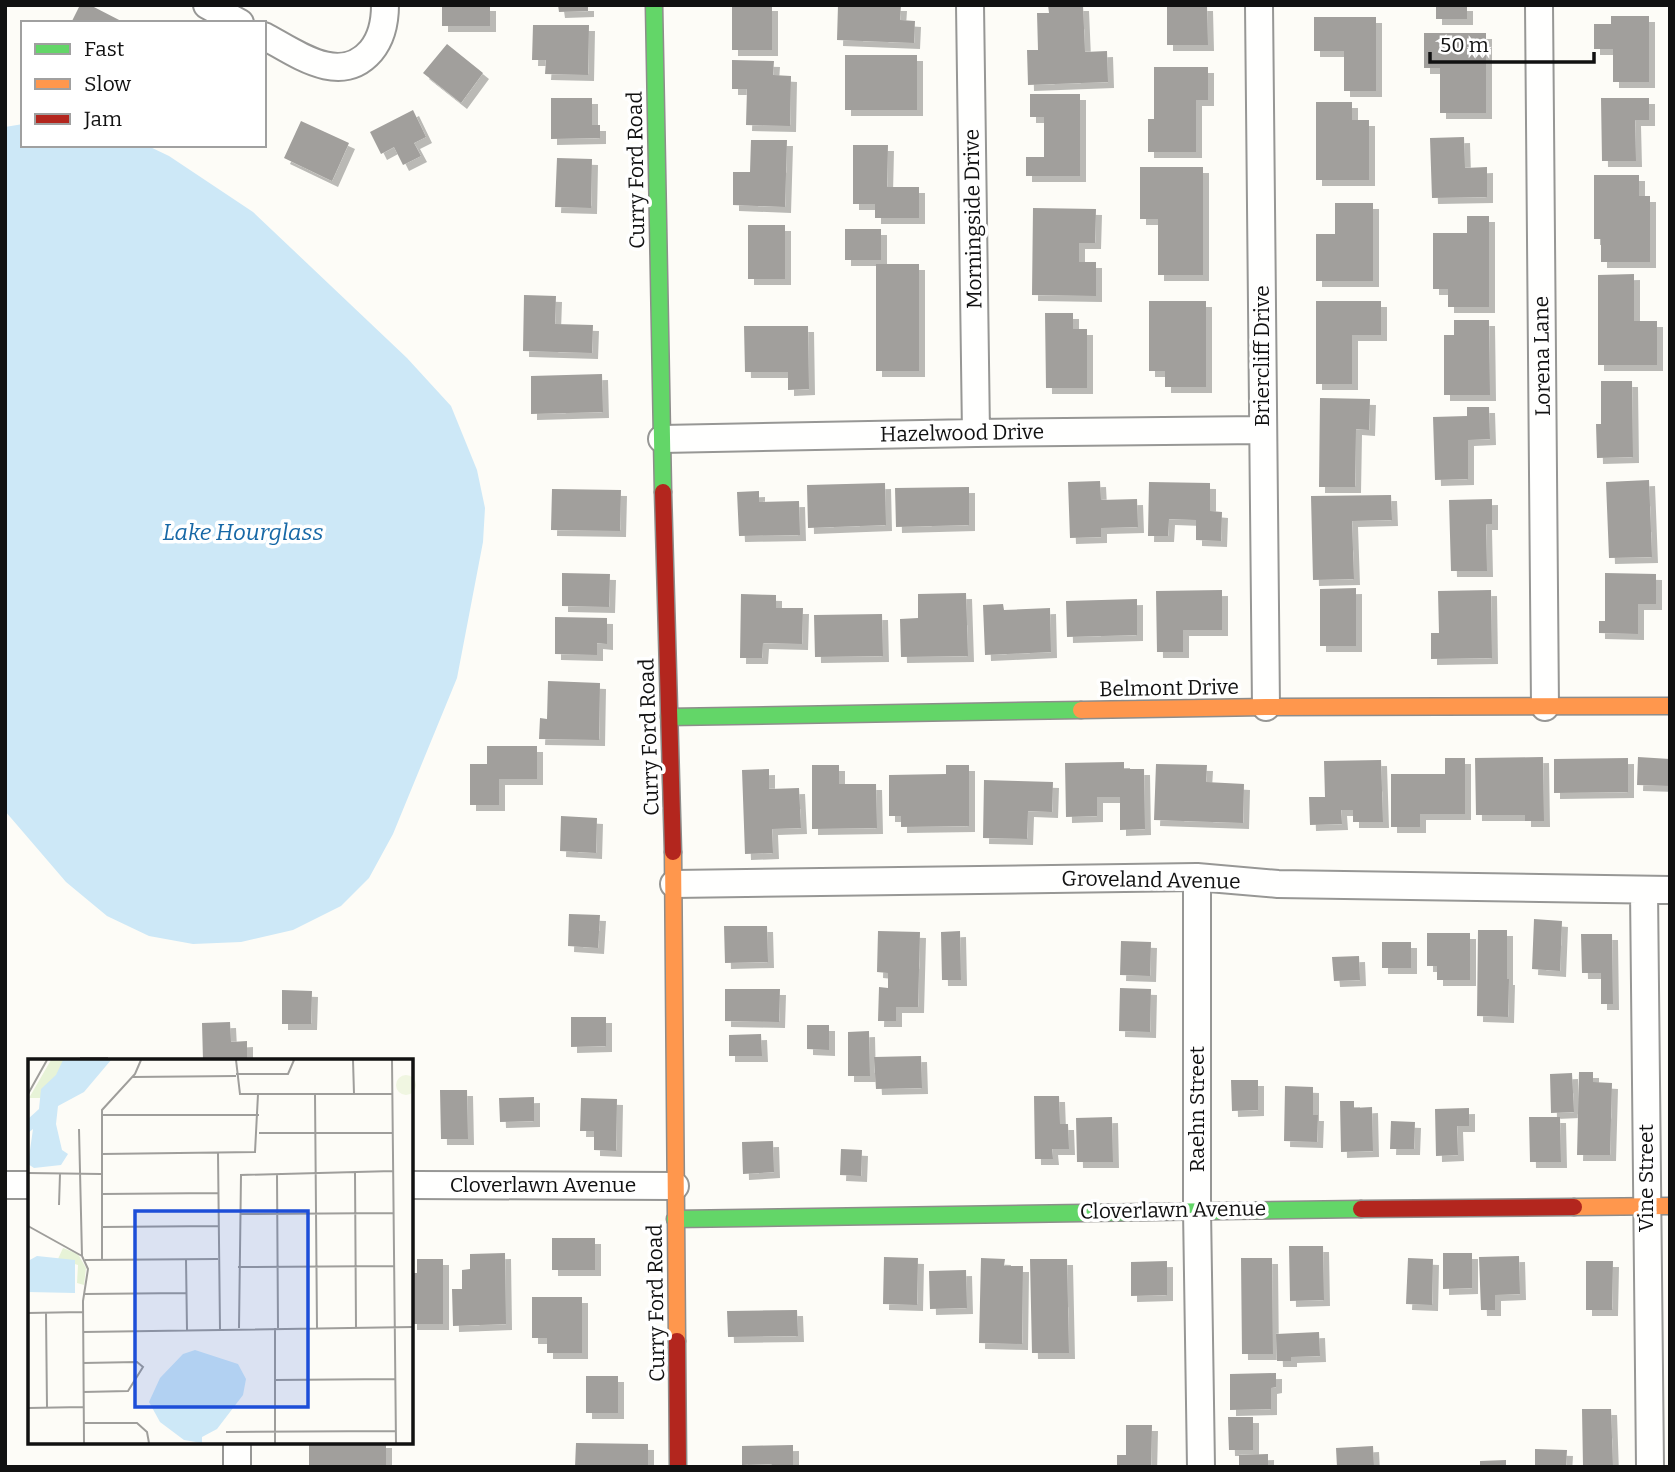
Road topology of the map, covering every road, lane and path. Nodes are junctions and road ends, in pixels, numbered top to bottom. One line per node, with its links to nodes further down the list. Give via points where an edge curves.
1 (207, 5): 7 (street)
2 (385, 5): 8 (street, via 377,43 363,60 345,68 319,65)
3 (654, 5): 11 (street, Curry Ford Road)
4 (970, 5): 10 (street, Morningside Drive)
5 (1259, 5): 9 (street, Briercliff Drive)
6 (1539, 5): 14 (street, Lorena Lane)
7 (236, 21)
8 (266, 37)
9 (1262, 430): 10 (street, Hazelwood Drive); 13 (street, Briercliff Drive)
10 (975, 433): 11 (street, Hazelwood Drive)
11 (662, 439): 15 (street, Curry Ford Road)
12 (1670, 706): 14 (street, Belmont Drive)
13 (1266, 707): 14 (street, Belmont Drive); 15 (street, Belmont Drive)
14 (1545, 707)
15 (669, 717): 17 (street, Curry Ford Road)
16 (1196, 877): 17 (street, Groveland Avenue); 18 (street, Groveland Avenue, via 1278,884); 24 (street, Raehn Street)
17 (674, 884): 22 (street, Curry Ford Road)
18 (1657, 890): 23 (street, Vine Street)
19 (5, 1185): 20 (street)
20 (28, 1185)
21 (413, 1185): 22 (street, Cloverlawn Avenue)
22 (675, 1186): 25 (street, Curry Ford Road)
23 (1658, 1206): 24 (street, Cloverlawn Avenue); 30 (street, Vine Street)
24 (1197, 1210): 25 (street, Cloverlawn Avenue); 29 (street, Raehn Street)
25 (675, 1219): 28 (street, Curry Ford Road)
26 (237, 1444): 27 (street)
27 (237, 1467)
28 (678, 1467)
29 (1201, 1467)
30 (1650, 1467)

